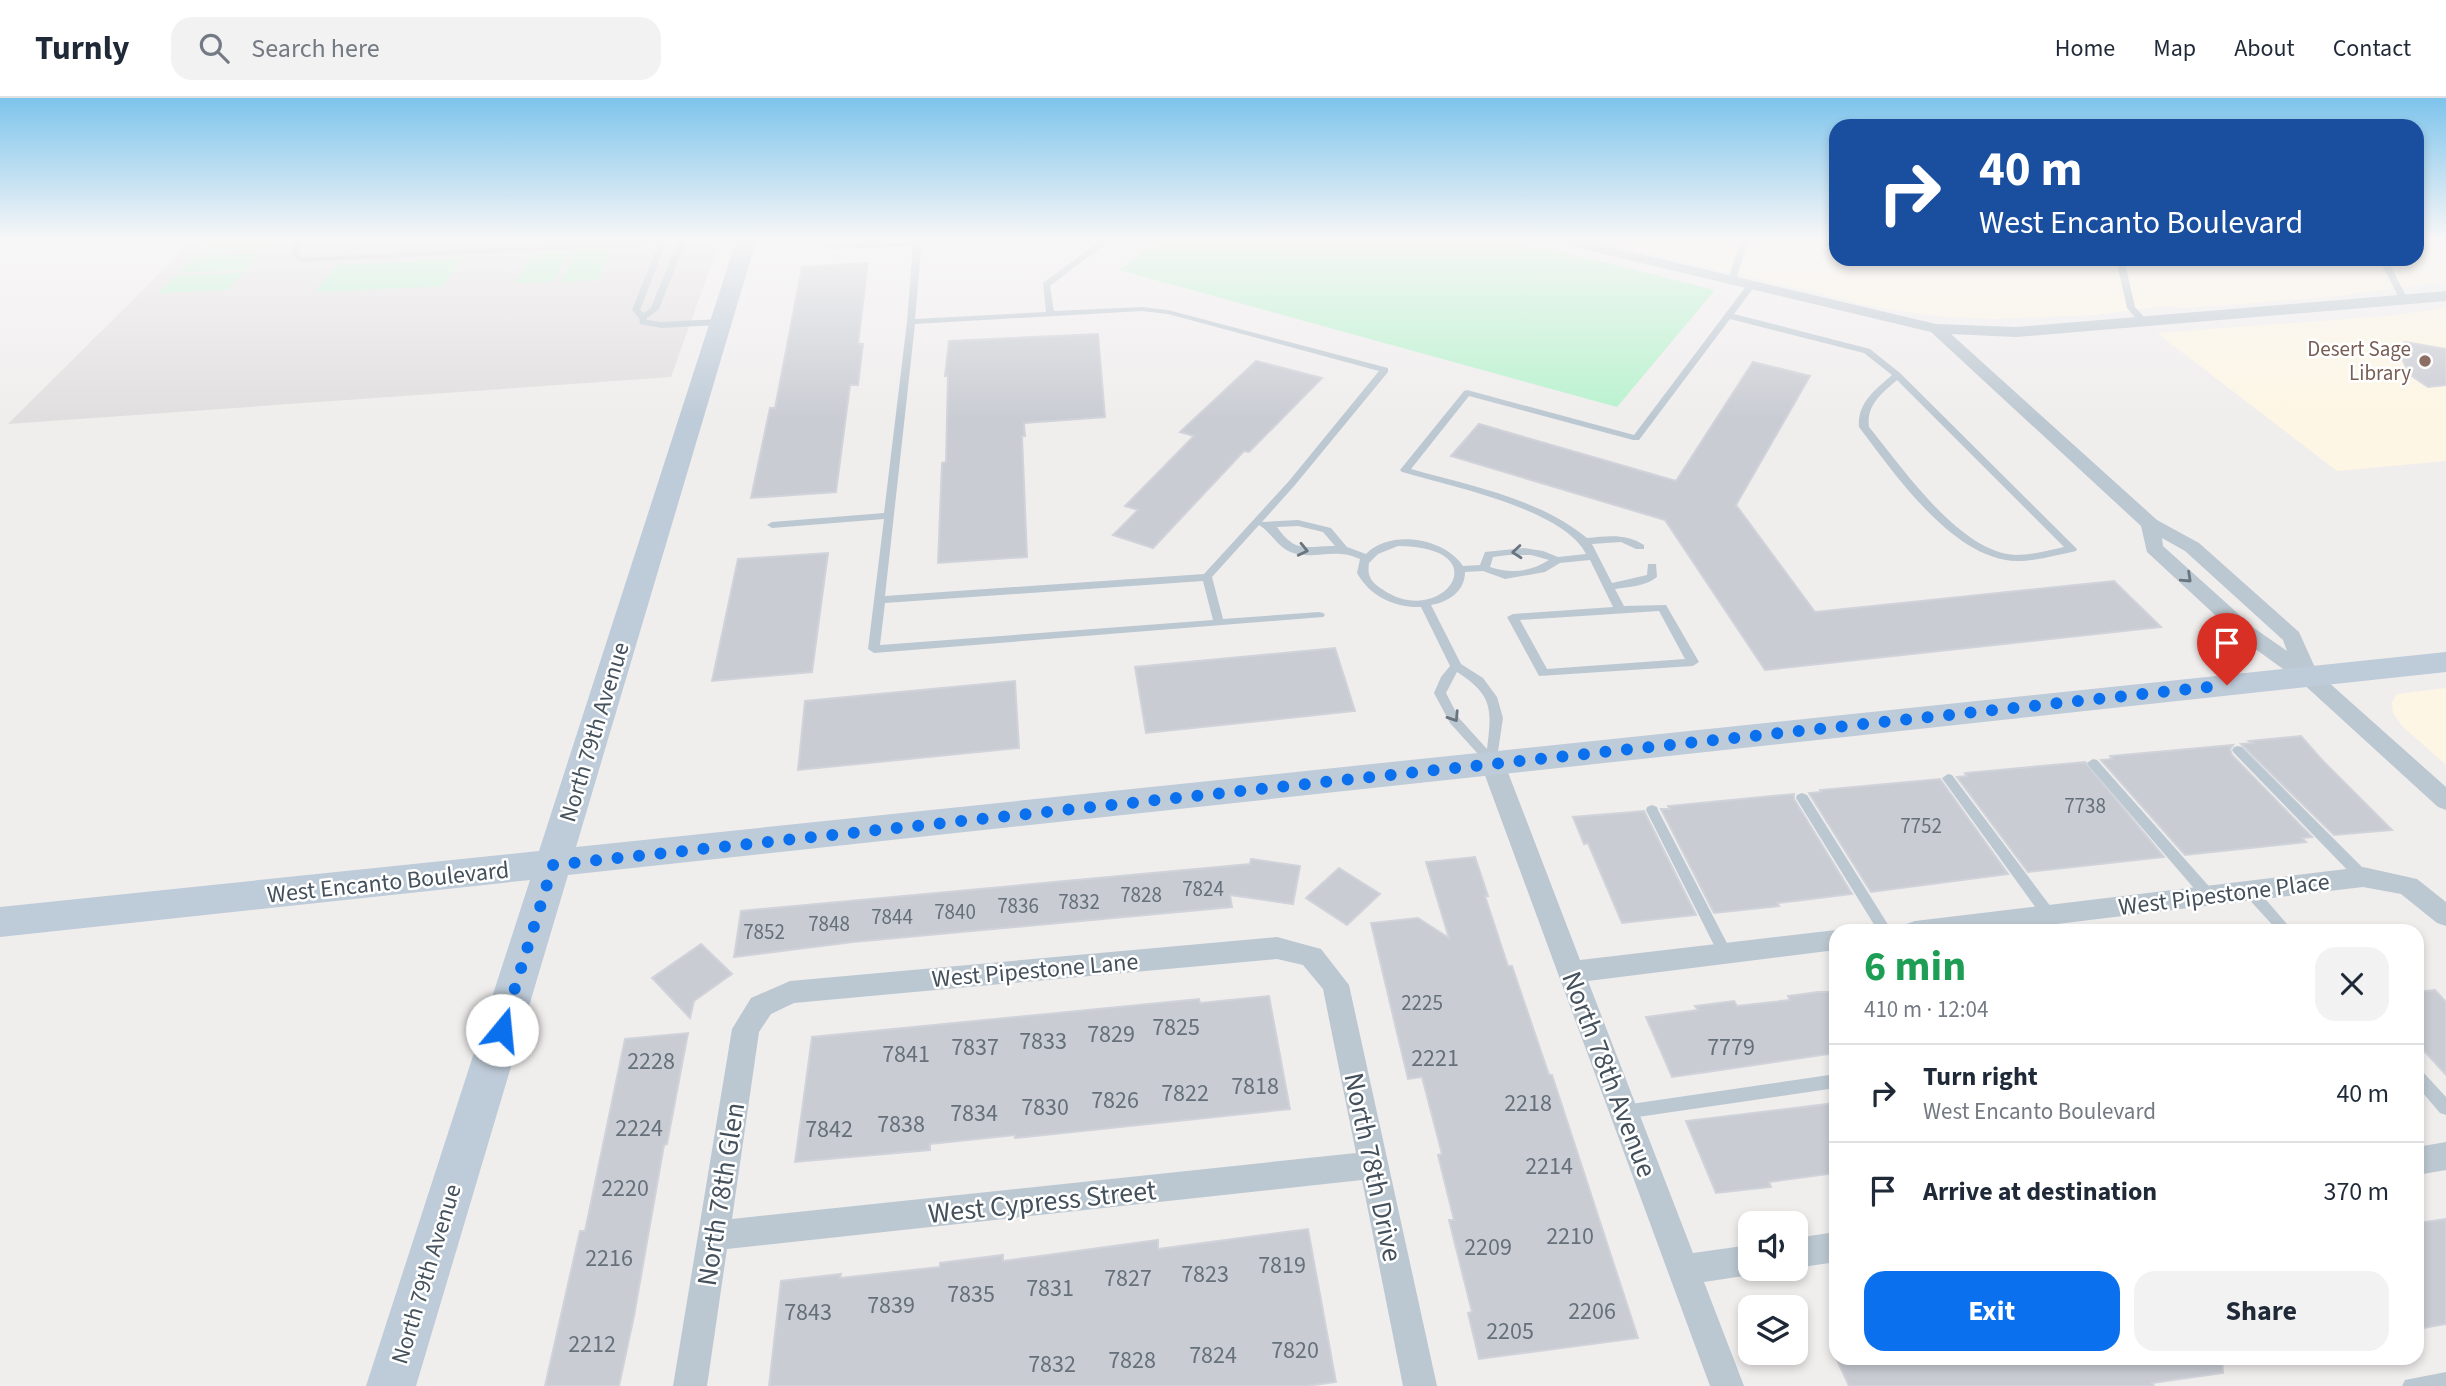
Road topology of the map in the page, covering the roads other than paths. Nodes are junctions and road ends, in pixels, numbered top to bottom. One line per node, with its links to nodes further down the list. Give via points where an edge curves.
1 (641, 298): 13 (lane, via 636,310)
2 (659, 298): 13 (lane, via 655,309)
3 (728, 298): 16 (street, North 79th Avenue)
4 (913, 298): 15 (lane)
5 (1048, 298): 11 (lane)
6 (1742, 298): 12 (lane)
7 (1798, 298): 17 (street)
8 (2128, 298): 14 (lane, via 2130,308)
9 (2424, 298): 10 (street)
10 (2404, 300): 14 (street)
11 (1050, 313): 15 (lane); 20 (lane, via 1168,312 1385,370)
12 (1730, 316): 18 (lane, via 1867,351); 23 (lane, via 1636,438 1467,393 1405,470 1528,509)
13 (643, 317): 16 (lane, via 643,322 661,325)
14 (2143, 321): 17 (street, via 2016,332)
15 (911, 322): 19 (lane)
16 (720, 323): 49 (street, North 79th Avenue)
17 (1936, 330): 41 (street, via 2150,524 2154,548 2257,643)
18 (1897, 375): 18 (lane, via 2033,510 2072,549 2015,558 1961,538 1864,427 1868,403)
19 (889, 516): 21 (lane); 34 (lane)
20 (1254, 522): 22 (lane); 32 (lane)
21 (772, 525)
22 (1271, 527): 25 (lane, via 1298,523 1327,530); 25 (lane, one-way to 25, via 1282,543 1305,553)
23 (1585, 541): 24 (lane, via 1620,538); 26 (lane)
24 (1640, 547)
25 (1344, 550): 27 (lane)
26 (1591, 557): 28 (lane); 33 (lane)
27 (1366, 558): 31 (lane, via 1382,547 1413,543 1443,551); 35 (lane, via 1360,571 1372,590 1401,602)
28 (1557, 560): 30 (lane, via 1541,570 1504,576); 30 (lane, one-way to 30, via 1537,550 1489,554)
29 (1652, 566): 33 (lane, via 1651,577)
30 (1484, 568): 31 (lane)
31 (1461, 569): 35 (lane, via 1458,588)
32 (1207, 578): 34 (lane); 38 (lane)
33 (1608, 587): 36 (lane)
34 (879, 600): 38 (lane, via 874,649)
35 (1425, 604): 40 (lane)
36 (1620, 610): 36 (lane, via 1606,611 1513,617 1543,673 1693,662 1662,607)
37 (1319, 615): 38 (lane)
38 (1219, 624)
39 (2446, 662): 41 (street, West Encanto Boulevard)
40 (1456, 666): 43 (lane, via 1479,681 1491,697 1497,718); 43 (lane, one-way to 43, via 1440,694 1454,720)
41 (2308, 676): 43 (street, West Encanto Boulevard); 47 (street)
42 (2238, 750): 50 (lane)
43 (1492, 762): 49 (street, West Encanto Boulevard); 62 (street, North 78th Avenue)
44 (2093, 763): 52 (lane)
45 (1948, 778): 53 (lane)
46 (1802, 798): 56 (lane)
47 (2446, 801)
48 (1652, 810): 60 (lane)
49 (553, 865): 55 (street, West Encanto Boulevard); 77 (street, North 79th Avenue)
50 (2363, 877): 51 (street, West Pipestone Place); 54 (street, West Pipestone Place, via 2408,886)
51 (2250, 891): 52 (street, West Pipestone Place); 58 (lane)
52 (2209, 896): 53 (street, West Pipestone Place)
53 (2049, 915): 57 (street, West Pipestone Place)
54 (2446, 916)
55 (0, 922)
56 (1881, 924)
57 (1974, 924)
58 (2280, 924)
59 (1829, 941): 60 (street)
60 (1725, 953): 62 (street)
61 (1312, 957): 63 (street, West Pipestone Lane, via 1277,948 915,980 790,992); 70 (street, North 78th Drive, via 1336,985)
62 (1572, 972): 67 (street, North 78th Avenue)
63 (761, 1006): 71 (street, North 78th Glen, via 746,1029)
64 (1829, 1083): 67 (lane)
65 (2424, 1084): 66 (lane)
66 (2446, 1108)
67 (1624, 1112): 75 (street, North 78th Avenue)
68 (2446, 1156): 69 (street)
69 (2424, 1160)
70 (1372, 1165): 71 (street, West Cypress Street); 79 (street, North 78th Drive)
71 (712, 1237): 78 (street, North 78th Glen)
72 (1829, 1248): 73 (street)
73 (1808, 1251)
74 (1738, 1262): 75 (street)
75 (1684, 1270): 80 (street, North 78th Avenue)
76 (2446, 1381): 81 (lane)
77 (391, 1386)
78 (690, 1386)
79 (1420, 1386)
80 (1727, 1386)
81 (2411, 1386)

